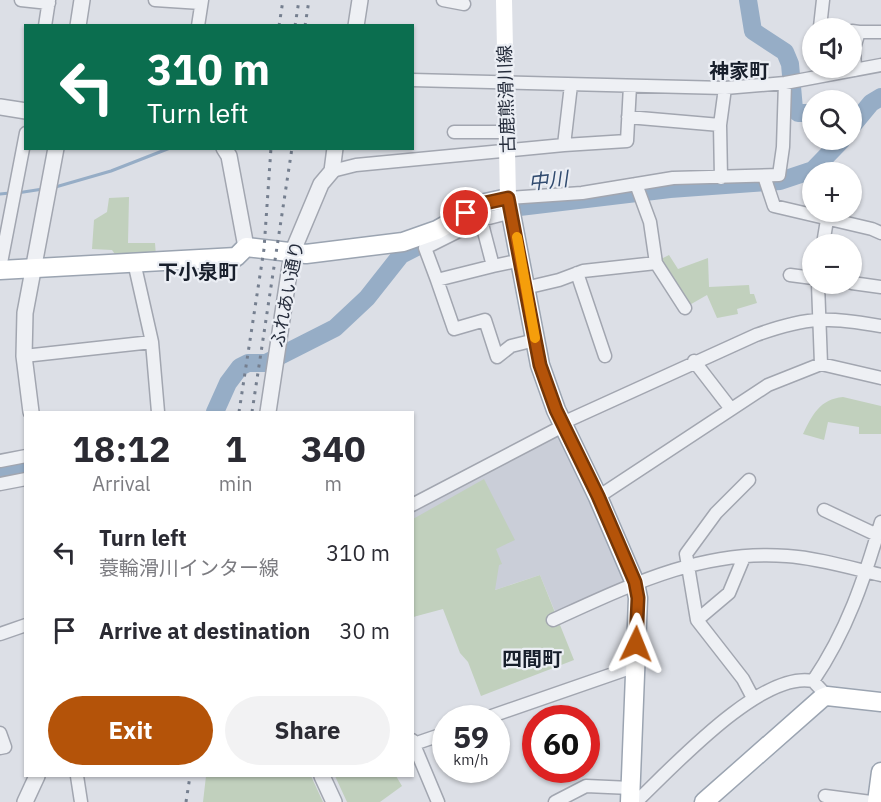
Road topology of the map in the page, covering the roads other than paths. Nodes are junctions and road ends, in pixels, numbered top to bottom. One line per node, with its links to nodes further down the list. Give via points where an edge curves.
1 (21, 0): 8 (street)
2 (82, 0): 13 (street)
3 (155, 0): 9 (street)
4 (360, 0): 15 (street)
5 (443, 0): 10 (street)
6 (504, 0): 23 (main road, 古鹿熊滑川線)
7 (823, 0): 11 (street)
8 (49, 1): 12 (street)
9 (202, 2): 14 (street)
10 (464, 4)
11 (820, 18)
12 (45, 24)
13 (78, 24)
14 (198, 24)
15 (356, 24)
16 (862, 32): 17 (street)
17 (881, 32)
18 (881, 65): 19 (street)
19 (862, 69)
20 (812, 78): 22 (street)
21 (414, 80): 23 (street)
22 (785, 83): 26 (street); 39 (street, via 779,175)
23 (506, 84): 24 (street); 32 (main road, 古鹿熊滑川線)
24 (571, 85): 25 (street); 34 (street)
25 (630, 86): 26 (street); 29 (street)
26 (725, 88): 30 (street)
27 (0, 107): 28 (street)
28 (24, 111)
29 (628, 117): 30 (street); 34 (street, via 627,141)
30 (720, 125): 40 (street)
31 (454, 132): 32 (street)
32 (507, 141): 34 (street); 38 (street); 42 (main road, 古鹿熊滑川線)
33 (24, 143): 53 (street)
34 (564, 145)
35 (56, 150): 54 (street)
36 (225, 150): 47 (street)
37 (335, 150): 38 (street, ふれあい通り)
38 (332, 171): 48 (street, ふれあい通り, via 321,184)
39 (764, 176): 40 (street); 43 (street, via 774,206)
40 (721, 177): 41 (street)
41 (636, 184): 42 (street); 51 (street, via 650,222)
42 (510, 205): 44 (street); 48 (main road, via 485,203 437,230 404,242); 49 (main road)
43 (802, 213)
44 (481, 220): 52 (street); 58 (street, via 424,248)
45 (838, 222): 46 (street)
46 (881, 233)
47 (246, 247): 48 (main road); 50 (main road, via 236,257)
48 (292, 253): 76 (street, ふれあい通り)
49 (521, 260): 52 (street); 61 (main road)
50 (134, 262): 54 (main road); 67 (street)
51 (656, 263): 55 (street); 63 (street)
52 (493, 266): 58 (street)
53 (0, 269): 54 (main road)
54 (32, 269): 68 (street)
55 (577, 273): 61 (street); 69 (street)
56 (790, 275): 57 (street)
57 (802, 277)
58 (438, 280): 66 (street, via 454,329 485,320 497,357 511,346)
59 (862, 284): 60 (street)
60 (881, 287)
61 (525, 288): 66 (main road)
62 (818, 294): 64 (street)
63 (684, 308)
64 (818, 318): 65 (street); 70 (street, via 788,323); 71 (street)
65 (881, 326)
66 (535, 340): 77 (main road)
67 (152, 342): 68 (street); 75 (street)
68 (24, 356): 74 (street)
69 (605, 356)
70 (694, 362): 73 (street); 77 (street)
71 (820, 364): 72 (street); 73 (street, via 768,385)
72 (881, 378)
73 (731, 410): 83 (street)
74 (31, 411)
75 (158, 411)
76 (268, 411)
77 (563, 426): 83 (main road); 84 (street)
78 (24, 456): 79 (street)
79 (0, 461)
80 (24, 479): 82 (street)
81 (749, 480): 89 (street, via 716,513 686,554)
82 (0, 484)
83 (598, 496): 92 (main road)
84 (414, 504)
85 (824, 510): 87 (street)
86 (881, 522): 87 (street)
87 (877, 535): 90 (street)
88 (744, 557): 89 (street, via 715,558); 90 (street, via 788,556); 94 (street, via 729,593)
89 (687, 566): 92 (street); 94 (street)
90 (866, 572): 91 (street); 98 (street, via 836,648)
91 (881, 575)
92 (635, 582): 93 (street); 97 (main road)
93 (553, 620)
94 (697, 620): 100 (street)
95 (24, 626): 96 (street)
96 (0, 634)
97 (636, 666): 102 (street); 113 (main road)
98 (813, 681): 99 (street); 100 (street, via 803,679)
99 (828, 696): 101 (main road); 119 (main road)
100 (753, 698): 113 (street)
101 (881, 702)
102 (510, 710)
103 (0, 733): 107 (street, via 5,747)
104 (432, 737): 105 (street)
105 (414, 742)
106 (414, 744): 117 (street)
107 (0, 748)
108 (881, 772): 121 (main road)
109 (37, 777): 114 (street)
110 (77, 777): 115 (street)
111 (322, 777): 116 (street)
112 (825, 796): 120 (street)
113 (632, 797): 118 (street, via 586,786)
114 (25, 802)
115 (81, 802)
116 (334, 802)
117 (438, 802)
118 (555, 802)
119 (704, 802)
120 (871, 802)
121 (878, 802)

